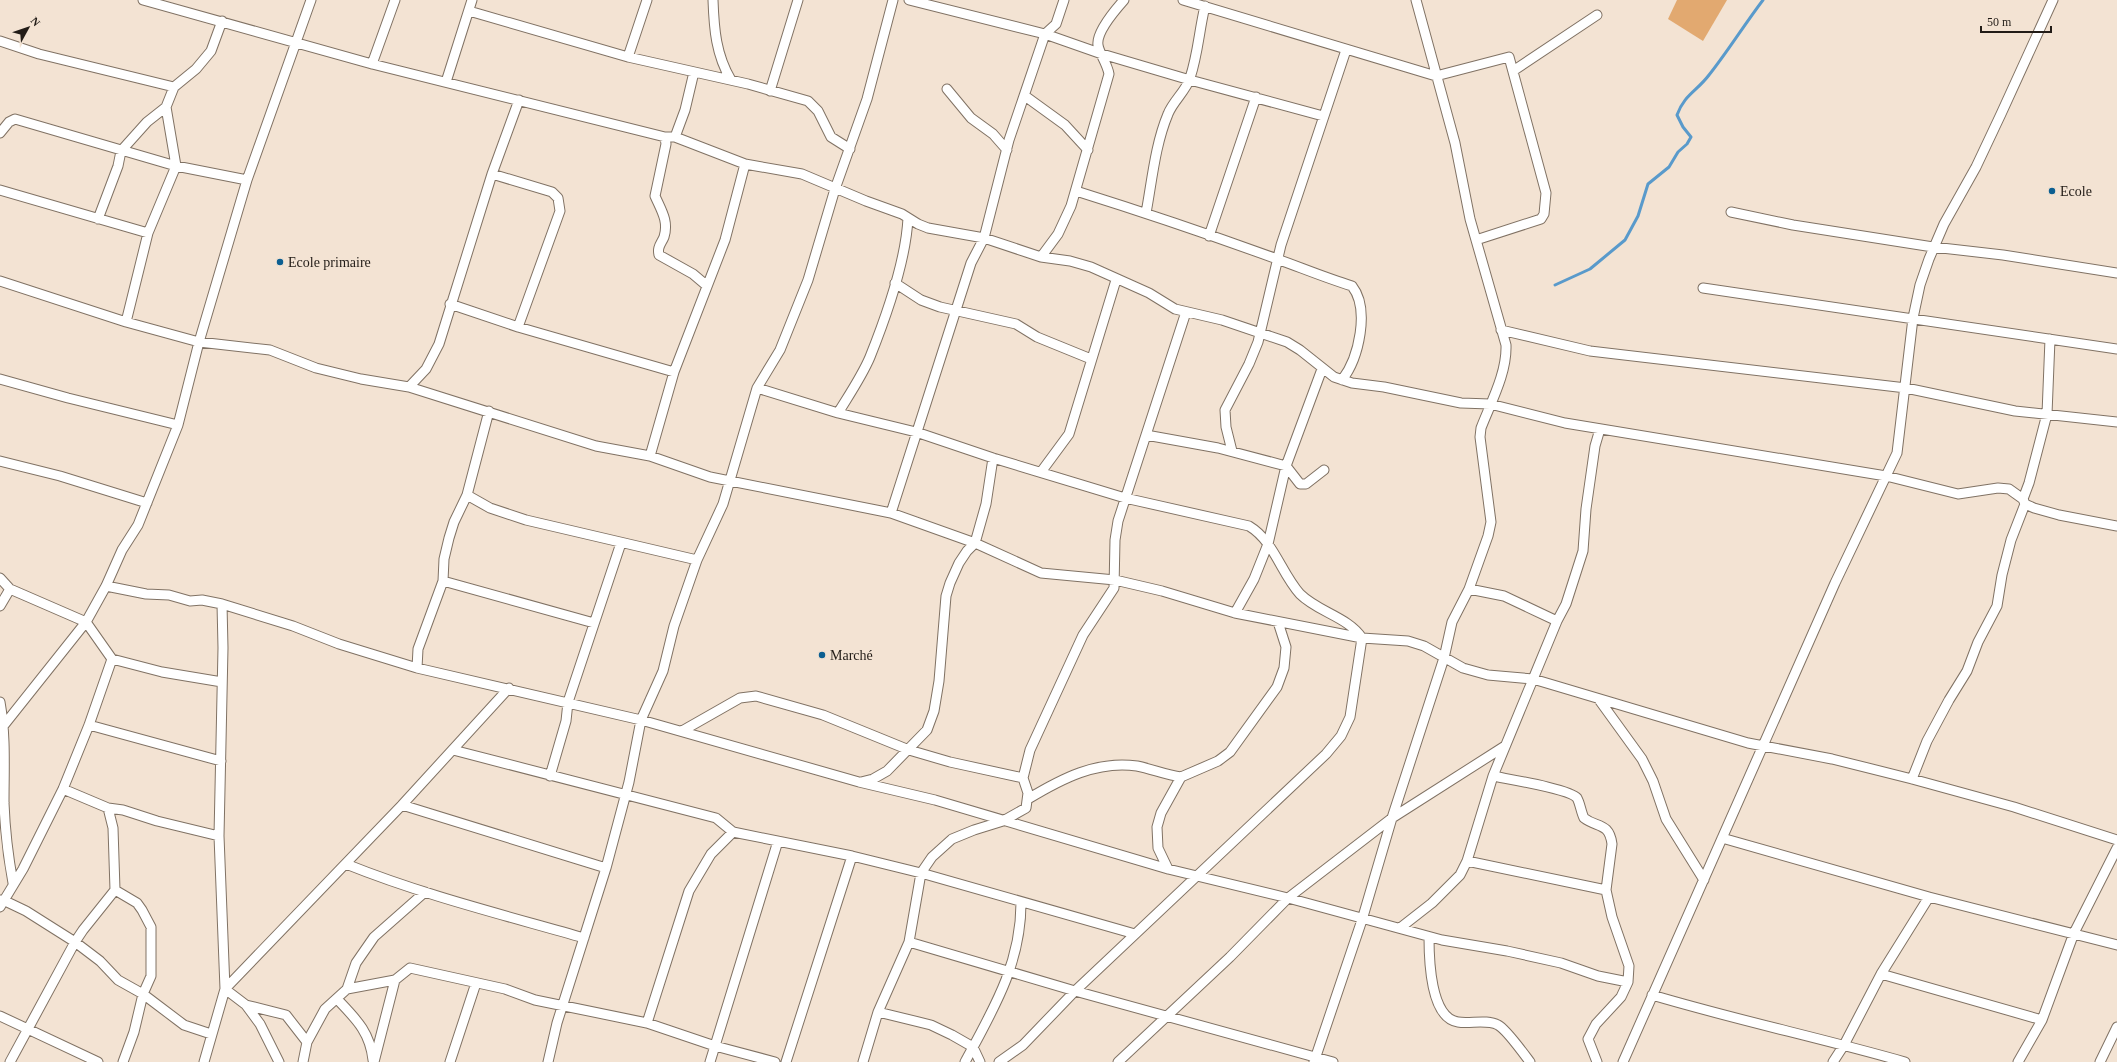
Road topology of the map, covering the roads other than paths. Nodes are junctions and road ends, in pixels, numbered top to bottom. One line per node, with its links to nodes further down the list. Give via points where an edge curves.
1 (143, 0): 18 (street)
2 (311, 0): 21 (street)
3 (395, 0): 25 (street)
4 (472, 0): 16 (street)
5 (647, 0): 24 (street)
6 (713, 0): 29 (street, via 717,49 722,66)
7 (798, 0): 34 (street)
8 (893, 0): 43 (street, via 867,99)
9 (1064, 0): 19 (street, via 1056,24)
10 (1124, 0): 23 (street, via 1103,27 1098,45)
11 (1183, 0): 15 (street)
12 (1416, 0): 28 (street)
13 (2053, 0): 62 (street, via 1979,160)
14 (914, 1): 19 (street)
15 (1204, 6): 22 (street); 30 (street, via 1199,46)
16 (469, 12): 24 (street); 31 (street)
17 (1598, 15): 26 (street)
18 (222, 21): 21 (street); 32 (street, via 211,51 196,69)
19 (1045, 34): 23 (street); 35 (street)
20 (0, 41): 32 (street, via 39,54)
21 (295, 41): 25 (street); 50 (street)
22 (1346, 50): 28 (street); 39 (street)
23 (1102, 54): 30 (street); 45 (street, via 1107,63 1108,74)
24 (628, 57): 27 (street)
25 (372, 64): 31 (street)
26 (1513, 71): 28 (street, via 1509,57); 61 (street, via 1546,194 1544,214 1541,219)
27 (694, 72): 29 (street); 42 (street)
28 (1436, 76): 61 (street, via 1455,143)
29 (731, 80): 34 (street)
30 (1190, 80): 36 (street); 55 (street, via 1168,115 1158,150)
31 (446, 82): 37 (street)
32 (174, 87): 38 (street)
33 (947, 90): 44 (street, via 971,118 993,134)
34 (770, 91): 43 (street, via 808,101 818,111 831,136)
35 (1025, 96): 44 (street); 45 (street, via 1065,125)
36 (1256, 97): 39 (street); 59 (street)
37 (519, 100): 41 (street); 49 (street)
38 (166, 107): 46 (street, via 147,122); 48 (street)
39 (1323, 116): 64 (street)
40 (0, 133): 46 (street, via 9,122 16,119)
41 (665, 137): 42 (street); 69 (street, via 666,144 655,196 665,220 659,255 693,274)
42 (675, 137): 47 (street)
43 (850, 149): 51 (street)
44 (1007, 150): 60 (street)
45 (1088, 150): 53 (street)
46 (121, 151): 48 (street); 57 (street)
47 (745, 164): 51 (street, via 802,174); 69 (street, via 725,240)
48 (176, 166): 50 (street); 58 (street)
49 (492, 174): 71 (street); 76 (street, via 552,192 558,198 560,211)
50 (247, 180): 80 (street)
51 (835, 188): 56 (street); 88 (street, via 808,280 780,350)
52 (0, 190): 57 (street)
53 (1076, 191): 55 (street); 63 (street, via 1058,234)
54 (1731, 212): 62 (street)
55 (1146, 213): 59 (street)
56 (908, 218): 60 (street, via 928,228); 68 (street)
57 (98, 219): 58 (street)
58 (148, 233): 75 (street)
59 (1209, 236): 64 (street)
60 (984, 238): 63 (street); 72 (street, via 971,263)
61 (1476, 240): 77 (street)
62 (1933, 248): 65 (street, via 2003,255); 74 (street, via 1920,285)
63 (1041, 257): 66 (street, via 1091,267)
64 (1278, 259): 78 (street); 86 (street, via 1352,286 1356,291 1362,310 1358,344 1347,374)
65 (2117, 273)
66 (1116, 280): 73 (street); 82 (street)
67 (0, 281): 75 (street)
68 (895, 283): 72 (street, via 921,300); 92 (street, via 869,358)
69 (706, 285): 84 (street)
70 (1703, 288): 74 (street)
71 (450, 304): 76 (street); 87 (street, via 439,344 426,369)
72 (955, 312): 82 (street, via 1016,324 1037,337); 97 (street)
73 (1186, 312): 78 (street); 98 (street)
74 (1913, 318): 79 (street); 89 (street)
75 (126, 322): 80 (street)
76 (518, 327): 84 (street)
77 (1501, 330): 89 (street, via 1590,350); 90 (street, via 1506,345 1506,356 1502,375)
78 (1261, 332): 83 (street, via 1300,350); 99 (street, via 1249,364 1225,410)
79 (2050, 339): 81 (street); 93 (street)
80 (199, 342): 87 (street, via 270,350 316,368); 95 (street)
81 (2117, 349)
82 (1091, 359): 105 (street, via 1069,434)
83 (1322, 369): 86 (street); 103 (street)
84 (674, 372): 100 (street)
85 (0, 379): 95 (street)
86 (1342, 380): 90 (street, via 1461,403)
87 (409, 387): 91 (street)
88 (757, 388): 92 (street); 107 (street)
89 (1906, 388): 93 (street, via 2015,411); 106 (street, via 1897,454)
90 (1490, 404): 96 (street); 123 (street, via 1480,437 1491,522)
91 (489, 411): 100 (street, via 596,446); 108 (street)
92 (838, 413): 97 (street)
93 (2047, 414): 94 (street); 110 (street)
94 (2117, 422)
95 (178, 425): 111 (street)
96 (1600, 429): 106 (street); 129 (street, via 1586,509 1583,551 1566,604)
97 (916, 432): 101 (street); 112 (street)
98 (1146, 435): 99 (street); 109 (street)
99 (1232, 451): 103 (street)
100 (650, 456): 107 (street, via 710,477)
101 (993, 458): 105 (street); 115 (street, via 984,514)
102 (0, 461): 111 (street)
103 (1286, 466): 104 (street, via 1300,484 1306,484); 116 (street)
104 (1324, 470)
105 (1041, 472): 109 (street)
106 (1886, 476): 110 (street, via 1958,494 1998,488 2009,489); 145 (street, via 1835,583)
107 (731, 480): 112 (street); 117 (street, via 723,504)
108 (467, 495): 114 (street, via 490,508 526,520); 120 (street, via 449,538)
109 (1124, 498): 116 (street, via 1241,523 1258,531); 119 (street, via 1115,540)
110 (2024, 501): 113 (street, via 2059,515); 154 (street, via 2011,540 1997,606 1978,642 1967,671 1927,742)
111 (148, 503): 121 (street)
112 (891, 513): 115 (street)
113 (2117, 526)
114 (621, 543): 117 (street); 130 (street)
115 (975, 543): 119 (street, via 1041,573); 148 (street, via 967,551 946,596 941,667 934,711 927,730)
116 (1268, 544): 126 (street, via 1254,579); 131 (street, via 1300,594 1318,608 1353,628)
117 (697, 560): 141 (street, via 674,626 663,671)
118 (0, 578): 122 (street)
119 (1115, 580): 126 (street); 153 (street, via 1114,588 1091,620 1070,661 1030,750)
120 (442, 581): 130 (street); 134 (street, via 418,649)
121 (106, 586): 124 (street); 127 (street)
122 (10, 589): 125 (street); 127 (street)
123 (1469, 589): 129 (street, via 1504,596); 132 (street, via 1452,622)
124 (222, 604): 134 (street); 136 (street)
125 (0, 606)
126 (1235, 613): 128 (street)
127 (86, 622): 133 (street); 142 (street)
128 (1278, 622): 131 (street); 152 (street, via 1286,647 1284,668 1277,687 1230,752 1218,761)
129 (1556, 622): 135 (street)
130 (594, 623): 140 (street)
131 (1362, 638): 132 (street, via 1408,641 1424,646); 175 (street, via 1350,717 1341,736 1304,775)
132 (1444, 658): 135 (street, via 1463,668 1488,675); 161 (street)
133 (112, 659): 136 (street, via 162,672); 143 (street)
134 (417, 668): 137 (street)
135 (1533, 679): 138 (street); 146 (street)
136 (222, 682): 149 (street)
137 (509, 688): 140 (street); 147 (street)
138 (1600, 700): 145 (street, via 1660,715 1748,743); 176 (street, via 1642,759 1653,781 1666,819)
139 (0, 702): 142 (street)
140 (568, 702): 141 (street); 150 (street, via 566,721)
141 (641, 720): 144 (street); 157 (street)
142 (4, 725): 177 (street, via 4,805)
143 (89, 725): 149 (street); 156 (street)
144 (682, 731): 148 (street, via 740,698 756,696 823,714); 155 (street)
145 (1764, 745): 154 (street); 165 (street)
146 (1505, 746): 151 (street); 161 (street)
147 (453, 750): 150 (street); 159 (street)
148 (909, 750): 153 (street); 155 (street, via 887,771 874,779)
149 (221, 761): 164 (street)
150 (550, 776): 157 (street)
151 (1493, 776): 170 (street); 179 (street, via 1559,790 1577,798 1584,818 1605,827 1611,837)
152 (1181, 777): 158 (street, via 1135,766 1100,765 1047,787); 173 (street, via 1156,827 1158,848)
153 (1023, 778): 158 (street)
154 (1912, 779): 166 (street)
155 (859, 782): 162 (street)
156 (63, 789): 160 (street); 177 (street, via 23,869)
157 (626, 795): 163 (street, via 716,818); 172 (street)
158 (1028, 799): 162 (street, via 1026,808)
159 (402, 805): 171 (street); 172 (street)
160 (108, 808): 164 (street); 178 (street, via 113,828)
161 (1392, 818): 181 (street); 185 (street)
162 (1003, 820): 173 (street); 174 (street, via 952,839 932,858)
163 (733, 832): 167 (street); 211 (street, via 710,854 689,891)
164 (219, 836): 199 (street)
165 (1722, 838): 176 (street); 182 (street)
166 (2117, 840)
167 (778, 841): 169 (street); 217 (street)
168 (2117, 848): 187 (street)
169 (852, 856): 174 (street); 231 (street)
170 (1467, 860): 179 (street); 186 (street, via 1460,875 1432,903)
171 (346, 864): 180 (street); 199 (street)
172 (606, 868): 190 (street)
173 (1168, 869): 175 (street)
174 (921, 874): 184 (street); 192 (street)
175 (1197, 875): 181 (street); 188 (street)
176 (1704, 880): 203 (street)
177 (13, 883): 183 (street)
178 (115, 890): 191 (street); 202 (street, via 136,903 151,927 151,976)
179 (1606, 890): 197 (street, via 1629,966)
180 (425, 892): 190 (street); 200 (street, via 374,937 356,963)
181 (1288, 898): 185 (street); 209 (street)
182 (1929, 898): 187 (street); 195 (street)
183 (1, 902): 191 (street, via 26,911)
184 (1021, 903): 188 (street); 194 (street, via 1018,946)
185 (1362, 920): 186 (street); 219 (street)
186 (1400, 928): 189 (street)
187 (2074, 933): 193 (street); 210 (street)
188 (1135, 934): 201 (street)
189 (1429, 937): 197 (street, via 1561,963 1598,976); 238 (street, via 1432,979 1436,998 1443,1012 1455,1022 1488,1022 1498,1025)
190 (584, 938): 205 (street)
191 (75, 942): 202 (street, via 100,961 118,980); 213 (street)
192 (909, 942): 194 (street); 207 (street)
193 (2117, 945)
194 (1009, 972): 201 (street); 218 (street, via 993,1013)
195 (1881, 974): 210 (street); 216 (street)
196 (395, 980): 198 (street, via 410,968); 200 (street); 226 (street)
197 (1628, 982): 239 (street, via 1621,997 1596,1024 1588,1039)
198 (476, 983): 205 (street, via 505,989 535,1000); 227 (street)
199 (226, 989): 206 (street); 214 (street)
200 (347, 989): 204 (street)
201 (1075, 991): 209 (street); 235 (street, via 1023,1045)
202 (143, 994): 214 (street, via 184,1025); 222 (street, via 134,1032)
203 (1652, 995): 216 (street, via 1720,1015); 240 (street)
204 (337, 999): 215 (street, via 325,1009); 226 (street, via 361,1026 371,1044)
205 (563, 1004): 211 (street); 228 (street)
206 (246, 1005): 215 (street, via 286,1015); 224 (street, via 260,1024)
207 (878, 1012): 218 (street, via 931,1025); 232 (street)
208 (0, 1016): 213 (street)
209 (1167, 1016): 219 (street); 236 (street)
210 (2042, 1020): 243 (street)
211 (647, 1023): 217 (street)
212 (2117, 1027): 244 (street)
213 (27, 1030): 220 (street); 221 (street)
214 (211, 1034): 223 (street)
215 (307, 1042): 225 (street)
216 (1844, 1045): 241 (street); 242 (street)
217 (715, 1046): 229 (street); 230 (street)
218 (973, 1047): 233 (street); 234 (street)
219 (1315, 1060): 237 (street)
220 (10, 1062)
221 (98, 1062)
222 (123, 1062)
223 (204, 1062)
224 (279, 1062)
225 (303, 1062)
226 (374, 1062)
227 (450, 1062)
228 (548, 1062)
229 (710, 1062)
230 (775, 1062)
231 (786, 1062)
232 (863, 1062)
233 (965, 1062)
234 (980, 1062)
235 (999, 1062)
236 (1118, 1062)
237 (1332, 1062)
238 (1530, 1062)
239 (1597, 1062)
240 (1623, 1062)
241 (1833, 1062)
242 (1905, 1062)
243 (2018, 1062)
244 (2100, 1062)

